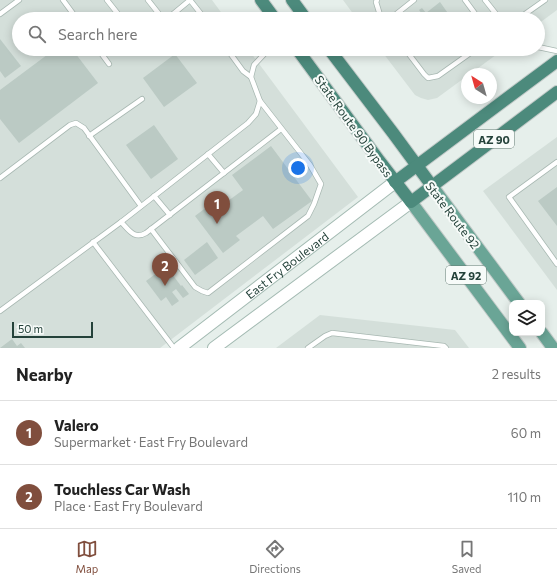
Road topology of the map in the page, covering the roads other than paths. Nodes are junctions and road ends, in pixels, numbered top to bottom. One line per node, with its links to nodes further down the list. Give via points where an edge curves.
1 (19, 0): 25 (lane)
2 (63, 0): 13 (lane)
3 (107, 0): 14 (lane)
4 (148, 0): 15 (lane)
5 (190, 0): 16 (lane); 17 (lane)
6 (261, 0): 18 (highway)
7 (292, 0): 19 (highway)
8 (377, 0): 20 (lane)
9 (414, 0): 21 (lane)
10 (465, 0): 22 (lane)
11 (485, 0): 23 (lane)
12 (545, 0): 24 (lane)
13 (72, 12)
14 (116, 12)
15 (157, 12)
16 (175, 12)
17 (199, 12)
18 (270, 12)
19 (301, 12)
20 (379, 12)
21 (399, 12)
22 (474, 12)
23 (494, 12)
24 (528, 12)
25 (0, 14)
26 (545, 48): 27 (lane)
27 (557, 51)
28 (103, 56): 36 (lane)
29 (232, 56): 37 (lane)
30 (262, 56): 37 (lane, via 254,65)
31 (302, 56): 48 (highway, State Route 90 Bypass)
32 (334, 56): 45 (highway)
33 (410, 56): 34 (lane, via 428,78 438,76)
34 (466, 56)
35 (557, 61): 45 (highway, AZ 90)
36 (109, 64)
37 (251, 77): 40 (lane)
38 (557, 92): 49 (highway, AZ 90)
39 (142, 98): 42 (lane)
40 (260, 101): 41 (lane); 43 (lane, via 256,114 248,123)
41 (281, 129): 46 (lane); 55 (lane, via 321,184 308,216 277,240 208,293 195,287)
42 (89, 136): 47 (lane, via 84,128 76,123); 52 (lane)
43 (208, 154): 46 (lane); 50 (lane)
44 (557, 162): 57 (lane, via 509,197)
45 (416, 165): 48 (highway, AZ 90); 49 (highway, State Route 92 / AZ 92)
46 (224, 173): 53 (lane)
47 (0, 178)
48 (395, 182): 51 (highway, State Route 90 Bypass); 62 (main road, East Fry Boulevard)
49 (432, 186): 51 (highway, AZ 90); 58 (main road, State Route 92 / AZ 92)
50 (154, 196): 52 (lane); 53 (lane)
51 (411, 202): 63 (main road, East Fry Boulevard); 66 (main road, AZ 92)
52 (140, 206): 54 (lane)
53 (170, 215): 55 (lane)
54 (121, 222): 55 (lane, via 132,234 141,236); 56 (lane)
55 (151, 229)
56 (93, 242): 59 (lane); 61 (lane)
57 (557, 264)
58 (517, 300)
59 (0, 311)
60 (544, 336): 67 (main road)
61 (174, 348)
62 (179, 348)
63 (214, 348)
64 (308, 348): 65 (lane, via 332,333)
65 (446, 348)
66 (520, 348)
67 (553, 348)

